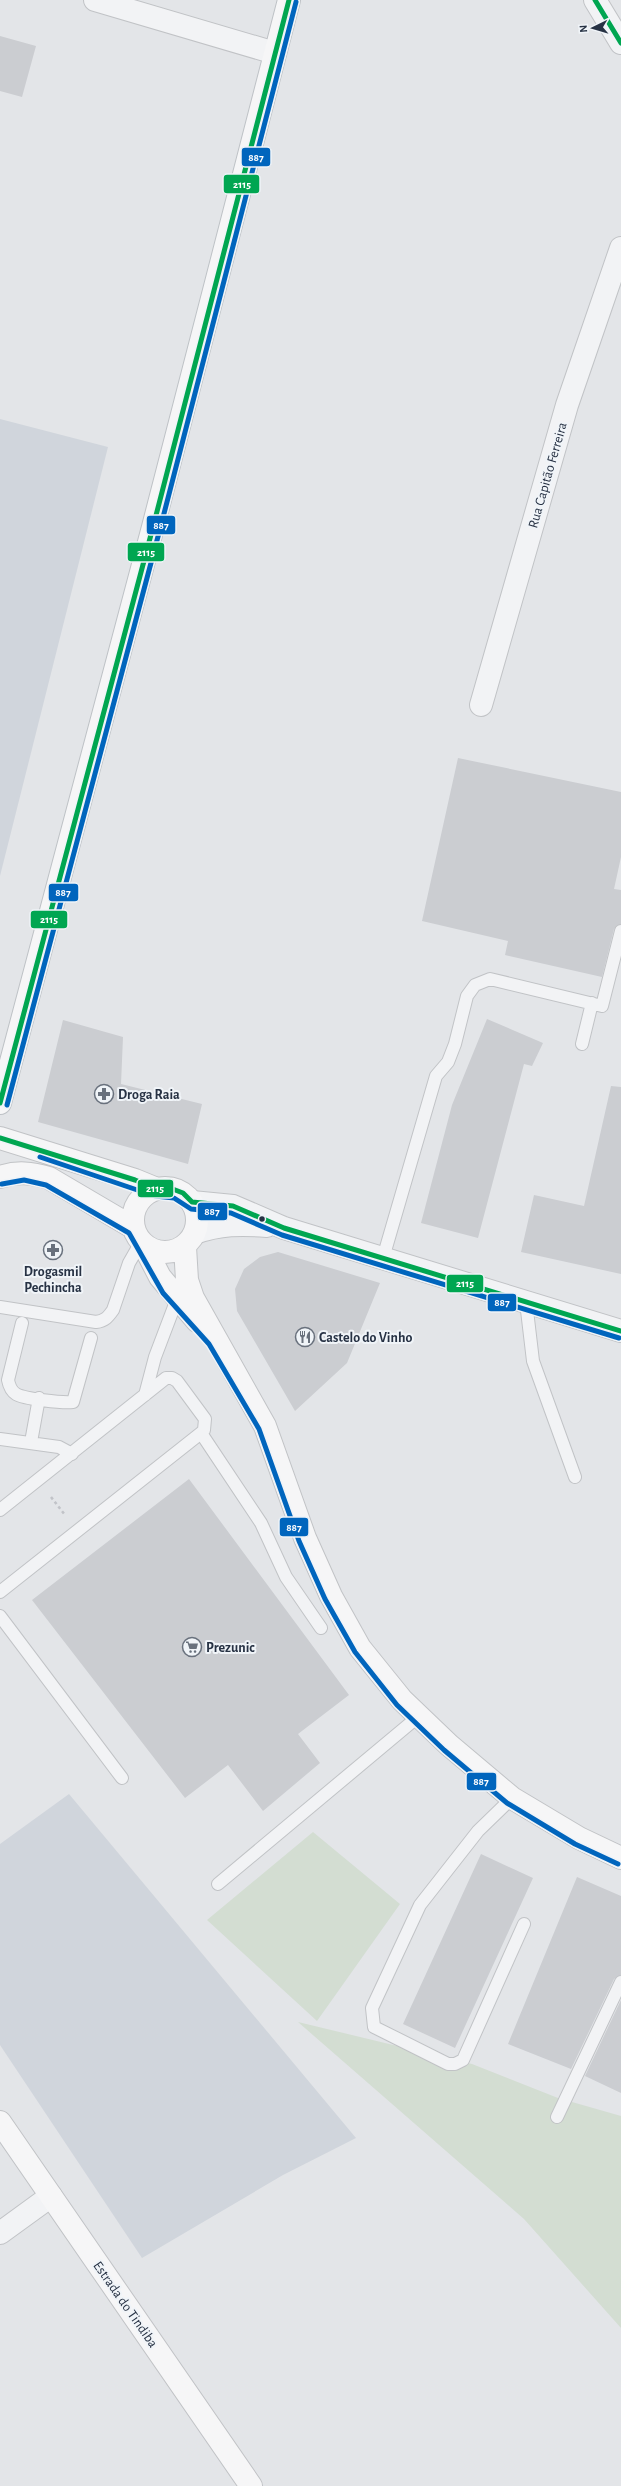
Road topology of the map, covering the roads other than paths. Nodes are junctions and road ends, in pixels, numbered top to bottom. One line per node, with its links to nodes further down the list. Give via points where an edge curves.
1 (95, 0): 5 (street)
2 (289, 0): 5 (main road)
3 (595, 0): 4 (street)
4 (621, 43)
5 (275, 53): 11 (main road)
6 (621, 248): 7 (street, Rua Capitão Ferreira, via 567,405)
7 (481, 705)
8 (621, 931): 9 (lane, via 602,1006)
9 (592, 1003): 10 (lane); 19 (lane, via 490,979 475,985 467,996 448,1062 436,1076)
10 (582, 1044)
11 (0, 1103)
12 (0, 1138): 14 (main road)
13 (0, 1177): 17 (main road, via 17,1173 49,1178)
14 (157, 1188): 15 (main road, via 183,1192); 17 (main road, via 148,1192 132,1216)
15 (192, 1202): 16 (street, via 233,1206); 18 (main road, via 198,1223)
16 (284, 1228): 18 (street, via 235,1224 216,1226); 19 (street)
17 (139, 1238): 18 (main road, via 152,1251 163,1253 174,1252); 20 (main road, via 160,1277); 22 (lane, via 113,1310 102,1321)
18 (190, 1240): 26 (main road, via 187,1280)
19 (383, 1258): 21 (street)
20 (177, 1299): 26 (main road); 27 (lane, via 155,1357)
21 (526, 1302): 24 (street); 33 (lane, via 533,1361)
22 (0, 1307)
23 (22, 1323): 28 (lane, via 8,1380 15,1394)
24 (621, 1331)
25 (91, 1338): 28 (lane, via 73,1402 62,1403)
26 (214, 1340): 40 (main road, via 265,1426 304,1538 331,1596 360,1648 402,1700)
27 (145, 1395): 29 (lane, via 166,1378 172,1378 205,1420); 32 (lane)
28 (39, 1398): 31 (lane)
29 (201, 1433): 37 (lane); 39 (lane, via 261,1523 286,1577)
30 (0, 1439): 31 (lane)
31 (31, 1442): 32 (lane, via 59,1447)
32 (72, 1454): 35 (lane)
33 (575, 1477)
34 (0, 1497): 35 (lane)
35 (13, 1500): 36 (lane)
36 (0, 1510)
37 (0, 1592)
38 (0, 1616): 41 (lane)
39 (321, 1628)
40 (419, 1716): 42 (main road); 44 (lane)
41 (122, 1778)
42 (512, 1798): 43 (main road, via 579,1838); 45 (lane, via 478,1831 420,1905 372,2008 374,2027 448,2064 463,2060)
43 (621, 1858)
44 (218, 1884)
45 (524, 1924)
46 (621, 1982): 47 (lane)
47 (557, 2117)
48 (0, 2122): 49 (main road, Estrada do Tindiba)
49 (51, 2196): 50 (street); 51 (main road, Estrada do Tindiba)
50 (0, 2233)
51 (251, 2486)

